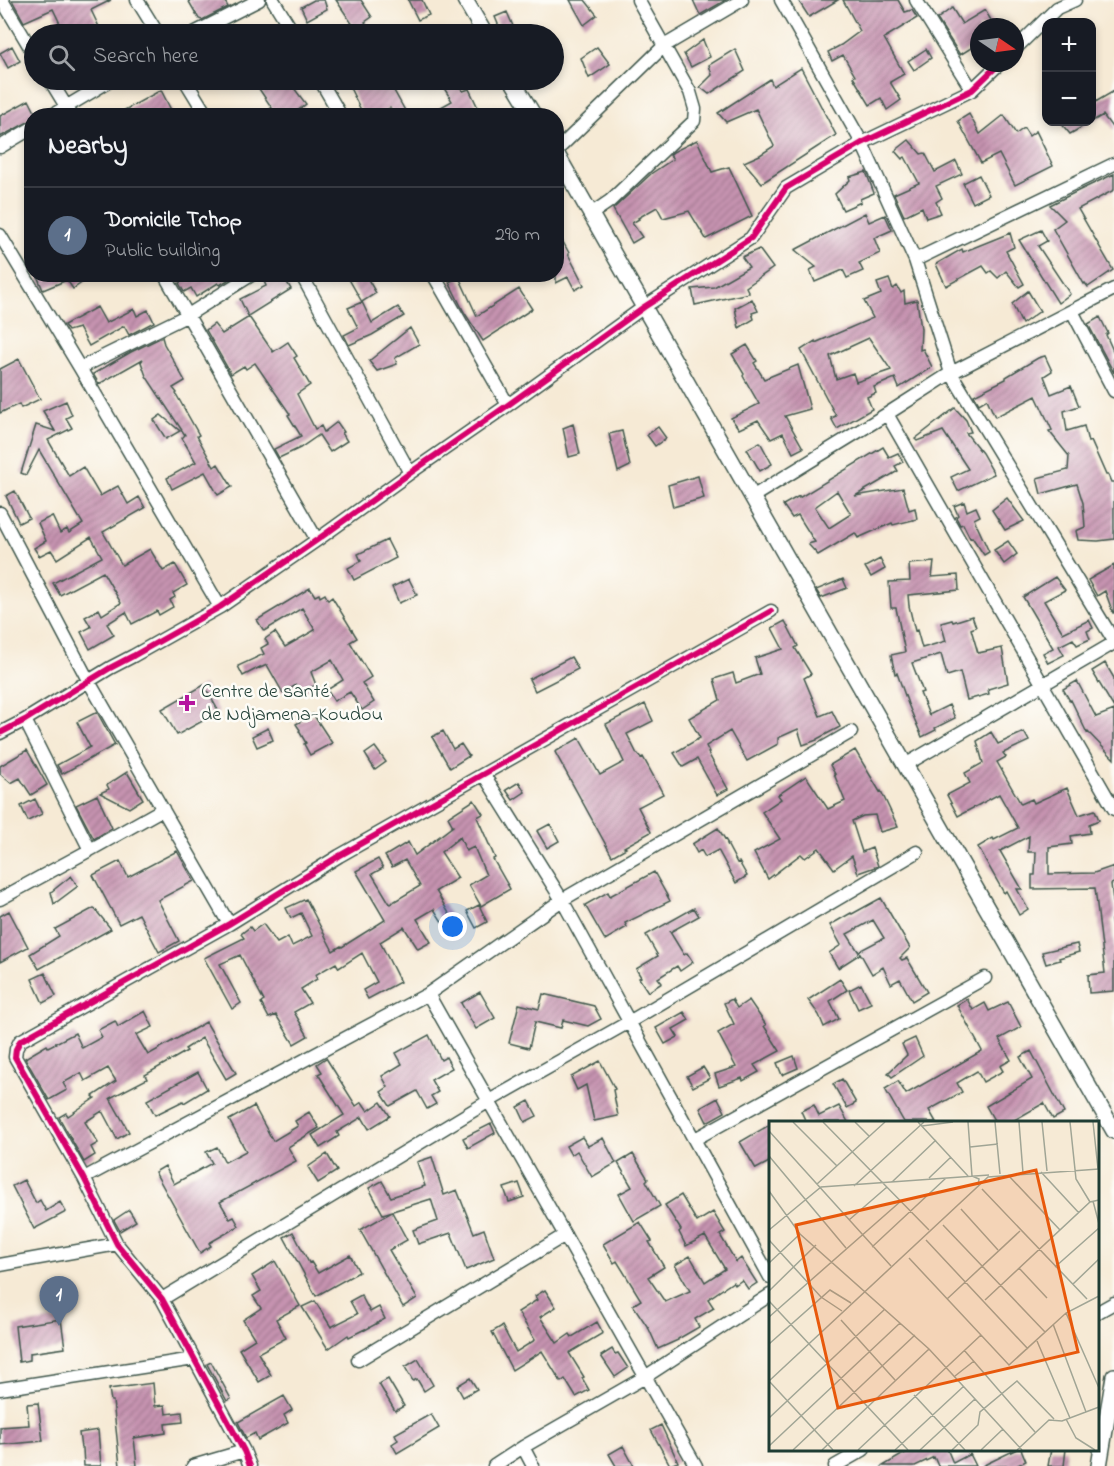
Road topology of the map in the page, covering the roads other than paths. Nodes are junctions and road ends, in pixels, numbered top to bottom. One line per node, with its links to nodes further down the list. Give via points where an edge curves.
1 (2, 0): 16 (street)
2 (137, 0): 12 (street)
3 (259, 0): 13 (street)
4 (273, 0): 14 (street)
5 (465, 0): 15 (street)
6 (638, 0): 18 (street)
7 (742, 0): 18 (street)
8 (781, 0): 32 (street)
9 (916, 0): 25 (street)
10 (1075, 0): 11 (street)
11 (1055, 4): 17 (street)
12 (152, 24)
13 (212, 24)
14 (288, 24)
15 (479, 24)
16 (24, 37)
17 (1024, 39)
18 (664, 46): 33 (street); 37 (street, via 690,92 694,121 610,201)
19 (991, 72): 25 (street)
20 (56, 90): 26 (street)
21 (97, 90): 27 (street)
22 (191, 90): 28 (street)
23 (326, 90): 29 (street)
24 (518, 90): 30 (street)
25 (972, 90): 32 (street)
26 (67, 108)
27 (73, 108)
28 (202, 108)
29 (336, 108)
30 (529, 108)
31 (24, 133): 34 (street)
32 (862, 143): 39 (street); 47 (street, via 786,188 751,238)
33 (564, 144)
34 (0, 147)
35 (1114, 164): 39 (street)
36 (564, 166): 37 (street)
37 (591, 214): 47 (street)
38 (0, 235): 40 (street)
39 (915, 260): 51 (street)
40 (24, 275)
41 (28, 282): 50 (street)
42 (169, 282): 49 (street)
43 (241, 282): 49 (street)
44 (305, 282): 55 (street)
45 (439, 282): 53 (street)
46 (1114, 290): 48 (street)
47 (644, 307): 53 (street); 56 (street)
48 (1072, 311): 51 (street); 52 (street)
49 (188, 315): 50 (street); 58 (street)
50 (80, 368): 59 (street)
51 (951, 372): 54 (street); 61 (street)
52 (1114, 391)
53 (508, 405): 55 (street)
54 (887, 414): 56 (street); 63 (street)
55 (410, 473): 58 (street)
56 (752, 497): 67 (street)
57 (0, 513): 62 (street)
58 (317, 540): 59 (street)
59 (220, 607): 62 (street)
60 (771, 612): 68 (street)
61 (1114, 642): 63 (street)
62 (88, 680): 64 (street); 69 (street)
63 (1042, 685): 67 (street); 70 (street)
64 (25, 720): 66 (street); 71 (street)
65 (851, 732): 74 (street)
66 (0, 733)
67 (905, 765): 79 (street)
68 (484, 775): 74 (street); 75 (street, via 339,856)
69 (163, 809): 71 (street); 75 (street)
70 (1114, 809)
71 (90, 850): 73 (street)
72 (917, 852): 78 (street)
73 (0, 899)
74 (562, 900): 77 (street); 78 (street)
75 (229, 924): 84 (street, via 20,1041 15,1057)
76 (986, 978): 83 (street)
77 (428, 994): 80 (street); 84 (street)
78 (629, 1022): 80 (street); 83 (street)
79 (1096, 1100): 81 (street); 82 (street)
80 (489, 1101): 85 (street); 90 (street)
81 (1114, 1117)
82 (1114, 1131)
83 (695, 1139): 88 (street)
84 (84, 1178): 86 (street)
85 (565, 1235): 94 (street); 95 (street)
86 (117, 1244): 87 (street); 90 (street)
87 (0, 1265)
88 (769, 1273)
89 (769, 1296): 95 (street)
90 (162, 1299): 93 (street)
91 (1114, 1303): 92 (street)
92 (1099, 1311)
93 (194, 1359): 97 (street); 99 (street)
94 (358, 1360)
95 (645, 1377): 98 (street); 105 (street)
96 (1113, 1384): 107 (street)
97 (0, 1389)
98 (523, 1447): 103 (street); 104 (street)
99 (244, 1451): 101 (street); 102 (street)
100 (860, 1451): 106 (street)
101 (193, 1466)
102 (250, 1466)
103 (495, 1466)
104 (533, 1466)
105 (696, 1466)
106 (835, 1466)
107 (1099, 1466)

